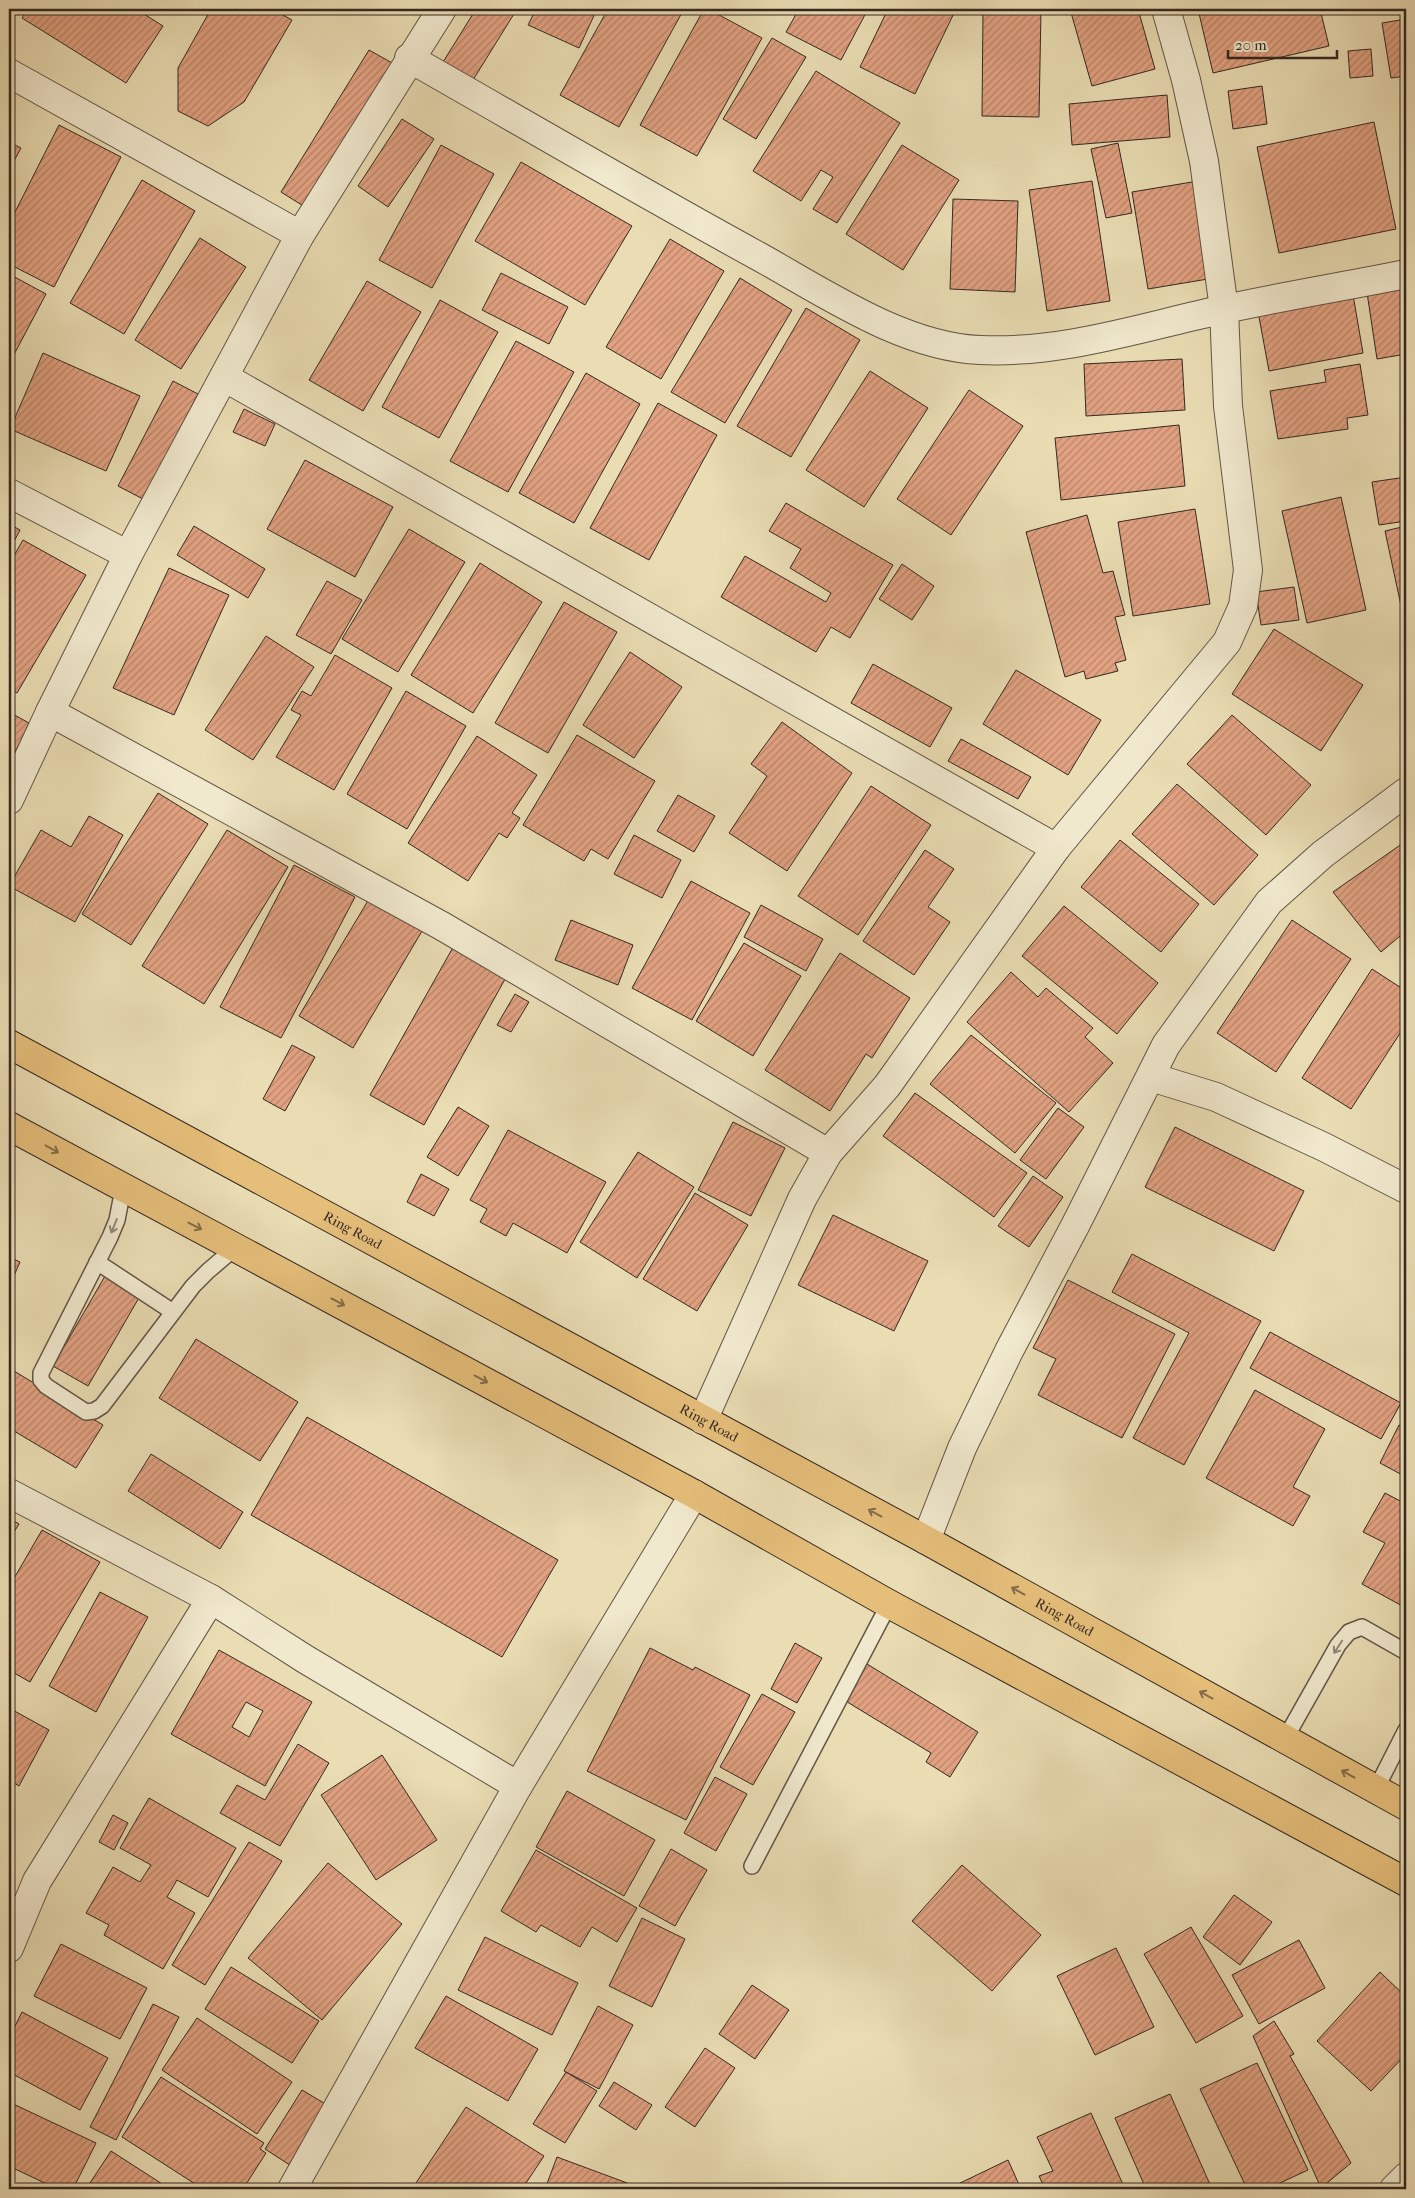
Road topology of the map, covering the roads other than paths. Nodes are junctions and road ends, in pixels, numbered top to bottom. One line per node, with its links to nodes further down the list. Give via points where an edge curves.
1 (442, 9): 3 (street)
2 (1166, 9): 7 (street, via 1204,161)
3 (410, 58): 5 (street); 7 (street, via 728,240 907,334 978,350 1027,350 1116,335)
4 (9, 73): 5 (street)
5 (300, 235): 8 (street)
6 (1406, 274): 7 (street)
7 (1224, 309): 14 (street, via 1228,406 1248,570 1243,606 1228,642)
8 (224, 377): 10 (street); 14 (street)
9 (9, 493): 10 (street)
10 (128, 555): 11 (street)
11 (50, 712): 13 (street); 18 (street, via 442,926)
12 (1406, 792): 16 (street, via 1323,854 1269,902 1166,1045)
13 (9, 800)
14 (1056, 848): 18 (street, via 887,1086)
15 (9, 1044): 24 (main road, Ring Road)
16 (1151, 1077): 20 (street, via 1216,1097); 27 (street, via 962,1448)
17 (9, 1126): 19 (main road, one-way to 19)
18 (828, 1153): 24 (street, via 802,1199)
19 (123, 1189): 21 (main road, one-way to 21); 22 (lane, one-way to 22, via 117,1220)
20 (1406, 1189)
21 (236, 1247): 23 (lane, via 208,1271); 26 (main road, one-way to 26)
22 (97, 1262): 23 (lane); 23 (lane, via 41,1373 41,1380 46,1386 86,1412 94,1412 102,1406)
23 (173, 1312)
24 (703, 1420): 27 (main road, Ring Road, one-way to 24)
25 (9, 1493): 28 (street)
26 (694, 1494): 29 (main road); 33 (street)
27 (926, 1540): 32 (main road, Ring Road, one-way to 27)
28 (211, 1598): 33 (street, via 305,1659); 38 (street, via 37,1881)
29 (889, 1604): 36 (lane); 37 (main road)
30 (1406, 1652): 32 (lane, one-way to 32, via 1362,1627 1349,1632)
31 (1406, 1730): 34 (lane)
32 (1285, 1739): 34 (main road, Ring Road, one-way to 32)
33 (518, 1786): 40 (street)
34 (1376, 1789): 35 (main road, Ring Road)
35 (1406, 1806)
36 (752, 1866)
37 (1406, 1882)
38 (9, 1948)
39 (1406, 2177): 41 (street)
40 (292, 2189)
41 (1394, 2189)

